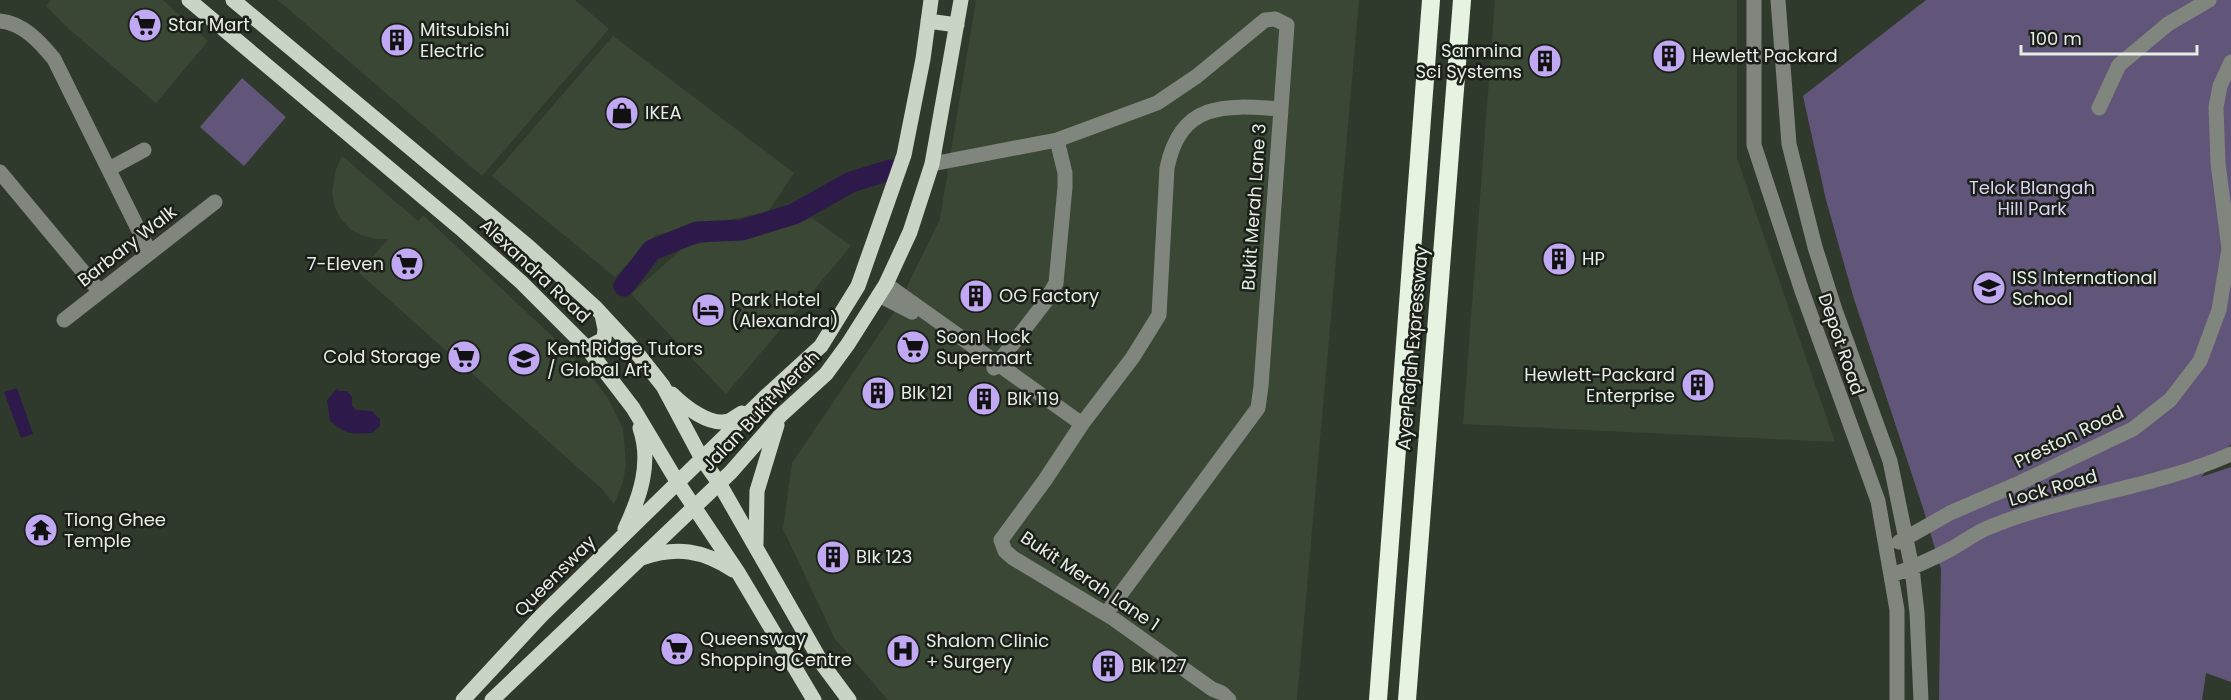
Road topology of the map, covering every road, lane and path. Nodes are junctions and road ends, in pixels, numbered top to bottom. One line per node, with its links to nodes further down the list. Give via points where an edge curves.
1 (189, 0): 27 (main road, Alexandra Road, via 460,228)
2 (232, 0): 25 (main road, Alexandra Road, via 529,247)
3 (931, 0): 11 (main road, Jalan Bukit Merah)
4 (961, 0): 12 (main road, Jalan Bukit Merah)
5 (1431, 0): 54 (highway, Ayer Rajah Expressway)
6 (1462, 0): 55 (highway, Ayer Rajah Expressway)
7 (1754, 0): 42 (street, Depot Road, via 1754,145 1878,501)
8 (1778, 0): 40 (street, Depot Road, via 1790,144 1815,247 1890,462)
9 (2209, 0): 14 (street, via 2168,24 2119,65)
10 (0, 21): 19 (street, via 16,25 34,37 54,59)
11 (928, 21): 12 (main road); 30 (main road, Jalan Bukit Merah, via 904,155 858,286 821,346)
12 (957, 25): 18 (main road, Jalan Bukit Merah)
13 (2231, 62): 40 (street, Preston Road, via 2216,107 2218,163 2229,249 2219,310 2200,361 2170,400 2133,429 1950,513)
14 (2099, 108)
15 (1281, 109): 16 (street, via 1287,25 1270,19 1157,103); 33 (street, Bukit Merah Lane 3, via 1218,108 1179,132 1167,168 1159,315); 47 (street, Bukit Merah Lane 3, via 1258,408)
16 (1057, 140): 18 (street); 28 (street, via 1065,187 1056,283)
17 (144, 150): 19 (street)
18 (932, 164): 23 (main road, Jalan Bukit Merah, via 910,232)
19 (109, 169): 22 (street)
20 (0, 172): 24 (street)
21 (215, 202): 22 (street, Barbary Walk)
22 (150, 253): 24 (street, Barbary Walk)
23 (882, 290): 28 (street); 32 (main road, Jalan Bukit Merah, via 826,374)
24 (100, 292): 26 (street, Barbary Walk)
25 (602, 315): 27 (main road, via 604,339); 29 (main road, Alexandra Road)
26 (64, 320)
27 (587, 348): 31 (main road, Alexandra Road)
28 (996, 366): 33 (street)
29 (663, 386): 30 (main road, via 687,408 708,419 728,422); 35 (main road, Alexandra Road)
30 (764, 398): 35 (main road, Jalan Bukit Merah)
31 (633, 408): 36 (main road, Alexandra Road); 39 (main road, via 644,441 645,472 636,506)
32 (780, 416): 37 (main road, Jalan Bukit Merah); 41 (main road, via 757,491)
33 (1080, 426): 47 (street, Bukit Merah Lane 1, via 1001,540 1013,558)
34 (2231, 454): 44 (street, Lock Road, via 2202,467 1989,527)
35 (702, 459): 36 (main road, Jalan Bukit Merah); 37 (main road, Alexandra Road)
36 (678, 483): 38 (main road, Alexandra Road); 39 (main road, Queensway)
37 (719, 483): 38 (main road, Jalan Bukit Merah); 41 (main road, Alexandra Road)
38 (695, 507): 43 (main road); 45 (main road, Alexandra Road)
39 (622, 536): 49 (main road, Queensway)
40 (1906, 539): 42 (street, Preston Road); 44 (street, Depot Road)
41 (756, 547): 52 (main road, Alexandra Road, via 823,665)
42 (1887, 547): 46 (street, Depot Road)
43 (636, 560): 45 (main road, via 662,551 691,552 716,559); 50 (main road)
44 (1912, 568): 46 (street, Lock Road); 57 (street, Depot Road)
45 (739, 574): 51 (main road, Alexandra Road)
46 (1892, 575): 56 (street, Depot Road, via 1897,610)
47 (1106, 614): 48 (street, Bukit Merah Lane 1)
48 (1213, 695): 53 (street, Bukit Merah Lane 1, via 1222,693)
49 (463, 700)
50 (492, 700)
51 (814, 700)
52 (849, 700)
53 (1229, 700)
54 (1378, 700)
55 (1407, 700)
56 (1897, 700)
57 (1921, 700)

